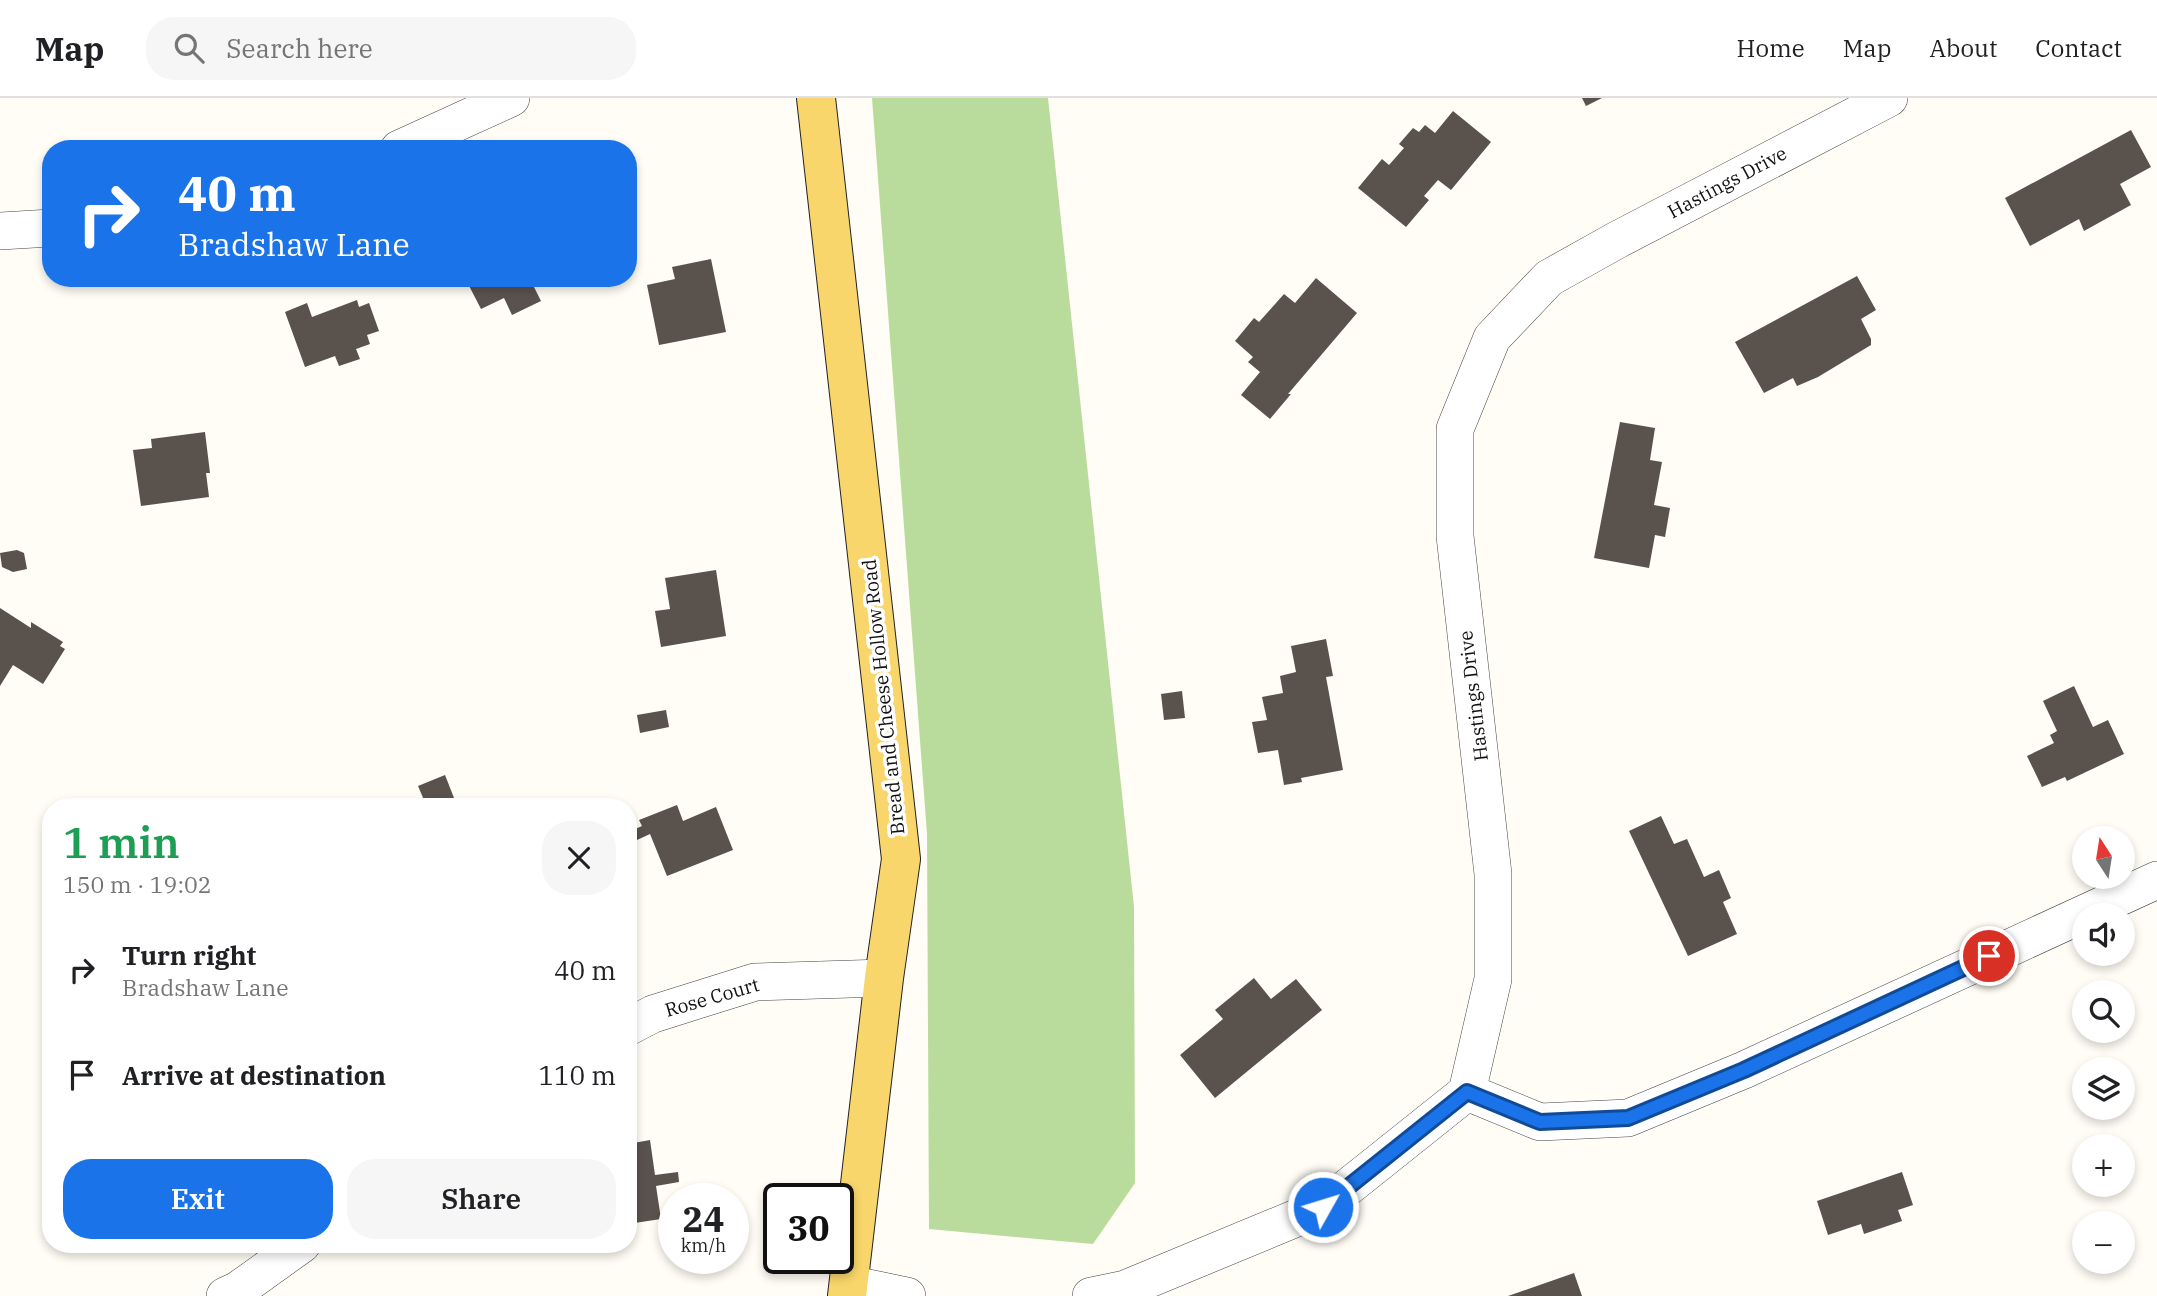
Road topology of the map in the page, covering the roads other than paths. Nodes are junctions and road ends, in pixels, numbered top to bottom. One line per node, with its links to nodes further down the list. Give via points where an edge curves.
1 (511, 98): 4 (street)
2 (816, 98): 8 (main road, Bread and Cheese Hollow Road, via 901,859)
3 (1889, 98): 10 (street, Hastings Drive, via 1549,278 1492,338 1455,429 1455,536 1493,874 1493,979)
4 (419, 140)
5 (42, 229): 6 (street)
6 (0, 231)
7 (2157, 880): 10 (street, via 1744,1070 1628,1118 1540,1122)
8 (884, 978): 9 (street, Rose Court, via 755,982); 12 (main road, Bread and Cheese Hollow Road)
9 (637, 1022)
10 (1467, 1092): 15 (street, via 1323,1207 1125,1289)
11 (289, 1253): 13 (street)
12 (848, 1290): 14 (street)
13 (225, 1296)
14 (907, 1296)
15 (1091, 1296)

